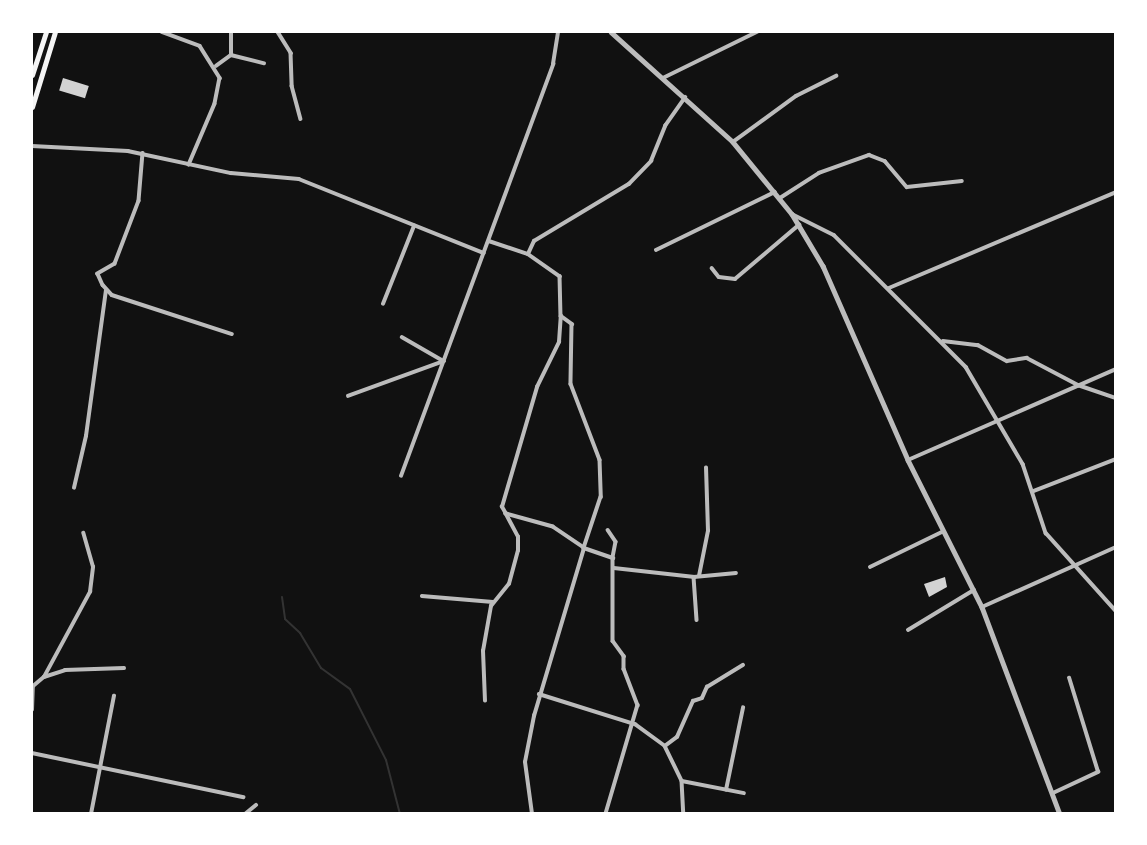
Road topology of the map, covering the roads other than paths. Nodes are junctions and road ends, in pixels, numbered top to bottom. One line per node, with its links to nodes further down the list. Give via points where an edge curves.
1 (46, 32): 12 (main road)
2 (55, 32): 16 (main road)
3 (162, 32): 11 (street, via 200,46)
4 (230, 32): 9 (street)
5 (278, 32): 17 (street, via 291,53 292,86)
6 (558, 32): 29 (street, via 553,64)
7 (611, 32): 14 (street)
8 (757, 32): 14 (street)
9 (231, 55): 10 (street); 11 (street)
10 (264, 63)
11 (216, 66): 21 (street, via 220,84 215,104)
12 (32, 75)
13 (836, 76): 18 (street, via 796,96)
14 (663, 78): 15 (street)
15 (685, 97): 18 (street); 32 (street, via 664,126 652,161 629,184 534,241)
16 (32, 107)
17 (301, 119)
18 (733, 142): 23 (street)
19 (32, 146): 20 (street)
20 (143, 153): 21 (street); 35 (street, via 132,221 115,264 98,274)
21 (189, 164): 28 (street, via 299,179)
22 (962, 181): 25 (street, via 907,187 885,161 869,155 819,173)
23 (775, 192): 25 (street); 30 (street)
24 (1115, 192): 34 (street)
25 (780, 198): 26 (street)
26 (792, 214): 27 (street); 34 (street, via 826,228)
27 (799, 225): 33 (street, via 735,279 719,277); 48 (street, via 823,266)
28 (414, 226): 31 (street); 36 (street)
29 (489, 241): 31 (street); 32 (street)
30 (656, 250)
31 (484, 254): 41 (street)
32 (528, 254): 37 (street, via 560,276)
33 (712, 268)
34 (889, 288): 40 (street)
35 (106, 290): 38 (street); 51 (street, via 86,436)
36 (383, 304)
37 (561, 316): 53 (street, via 559,342 537,387 503,499); 58 (street, via 572,324 571,384 601,468 601,497)
38 (232, 334)
39 (402, 337): 41 (street)
40 (943, 341): 43 (street, via 978,345 1007,361 1027,358); 46 (street, via 966,368)
41 (444, 360): 44 (street); 50 (street)
42 (1115, 369): 43 (street)
43 (1078, 385): 45 (street); 46 (street)
44 (348, 396)
45 (1115, 398)
46 (997, 424): 48 (street); 52 (street)
47 (1115, 459): 52 (street)
48 (908, 460): 55 (street)
49 (706, 468): 64 (street, via 708,531)
50 (401, 476)
51 (74, 488)
52 (1034, 491): 60 (street, via 1045,533)
53 (506, 514): 58 (street, via 553,527); 67 (street, via 518,537 518,551 509,584)
54 (608, 530): 59 (street, via 616,542)
55 (942, 531): 61 (street); 65 (street)
56 (83, 533): 74 (street, via 93,567 90,592)
57 (1115, 547): 60 (street)
58 (584, 548): 59 (street); 77 (street)
59 (613, 558): 62 (street)
60 (1072, 565): 68 (street); 69 (street)
61 (870, 567)
62 (614, 568): 64 (street); 82 (street, via 613,638 637,695)
63 (736, 573): 64 (street)
64 (696, 576): 70 (street)
65 (974, 590): 68 (street); 71 (street)
66 (422, 596): 67 (street)
67 (493, 602): 79 (street, via 483,651)
68 (982, 607): 89 (street)
69 (1115, 611)
70 (697, 620)
71 (908, 630)
72 (743, 664): 83 (street, via 693,701 677,737)
73 (124, 668): 74 (street, via 99,666)
74 (44, 677): 76 (street)
75 (1069, 678): 89 (street, via 1098,772)
76 (32, 687): 81 (street)
77 (539, 694): 82 (street); 94 (street, via 526,762)
78 (114, 696): 85 (street)
79 (485, 701)
80 (743, 708): 87 (street)
81 (32, 709)
82 (635, 724): 83 (street); 95 (street)
83 (665, 746): 86 (street)
84 (32, 753): 85 (street)
85 (98, 767): 90 (street); 92 (street)
86 (682, 781): 87 (street); 96 (street)
87 (726, 790): 88 (street)
88 (744, 793)
89 (1053, 793): 97 (street)
90 (243, 797)
91 (256, 805): 93 (street)
92 (91, 814)
93 (246, 814)
94 (531, 814)
95 (606, 814)
96 (684, 814)
97 (1060, 814)

